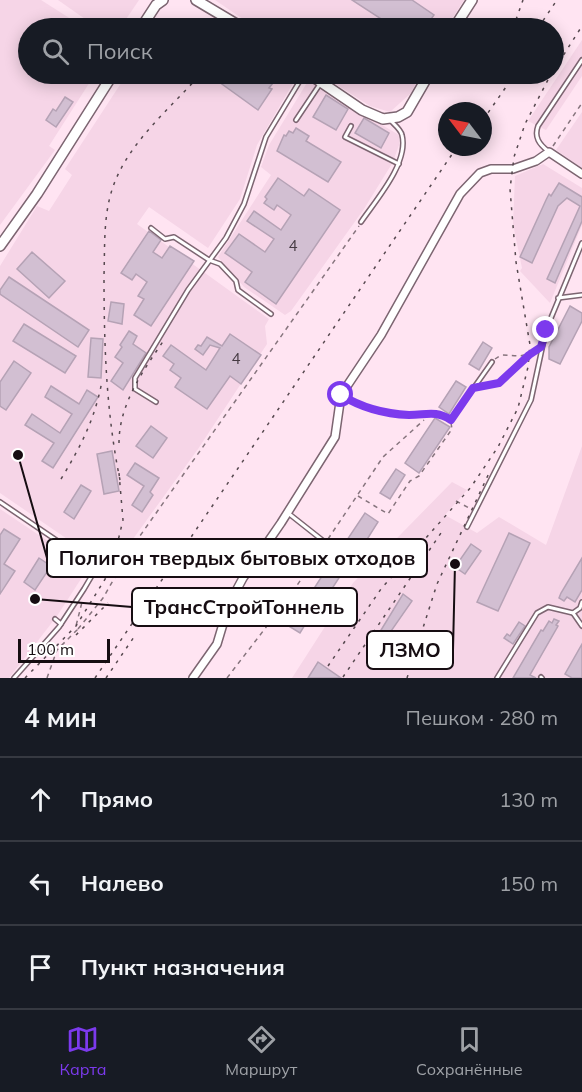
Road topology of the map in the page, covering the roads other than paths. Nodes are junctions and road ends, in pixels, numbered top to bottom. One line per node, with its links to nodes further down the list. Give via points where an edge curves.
1 (196, 0): 5 (street)
2 (472, 0): 6 (street)
3 (159, 2): 4 (street)
4 (148, 18)
5 (226, 18)
6 (460, 18)
7 (582, 60): 16 (lane, via 538,126 537,138)
8 (107, 84): 22 (street)
9 (298, 84): 23 (lane, via 266,137 244,204)
10 (320, 84): 14 (lane)
11 (324, 84): 13 (street, via 375,117)
12 (423, 84): 13 (street, via 407,112)
13 (390, 119): 17 (lane, via 402,133 404,151)
14 (296, 120)
15 (351, 126): 17 (lane, via 345,137)
16 (549, 152): 18 (street); 28 (street, via 537,161 513,169 480,173 460,194 381,335)
17 (399, 164): 19 (lane)
18 (582, 174)
19 (361, 222)
20 (151, 228): 23 (lane, via 165,239 174,237)
21 (582, 243): 25 (lane)
22 (0, 246)
23 (209, 260): 26 (lane, via 220,264 236,281 238,290); 29 (lane, via 135,378 135,388)
24 (582, 295): 25 (lane)
25 (558, 298): 32 (lane, via 541,347 531,400)
26 (271, 314)
27 (492, 362): 28 (lane, via 451,420 441,414 379,412)
28 (341, 395): 31 (street, via 335,437)
29 (156, 402)
30 (0, 502): 37 (lane, via 94,567)
31 (287, 513): 33 (lane); 40 (street, via 243,578 229,604 217,644)
32 (467, 527)
33 (354, 562)
34 (582, 602): 35 (lane)
35 (573, 613): 38 (lane); 41 (lane, via 548,607 537,613)
36 (55, 619): 37 (lane)
37 (61, 624): 39 (lane)
38 (582, 626)
39 (14, 678)
40 (193, 678)
41 (497, 678)

